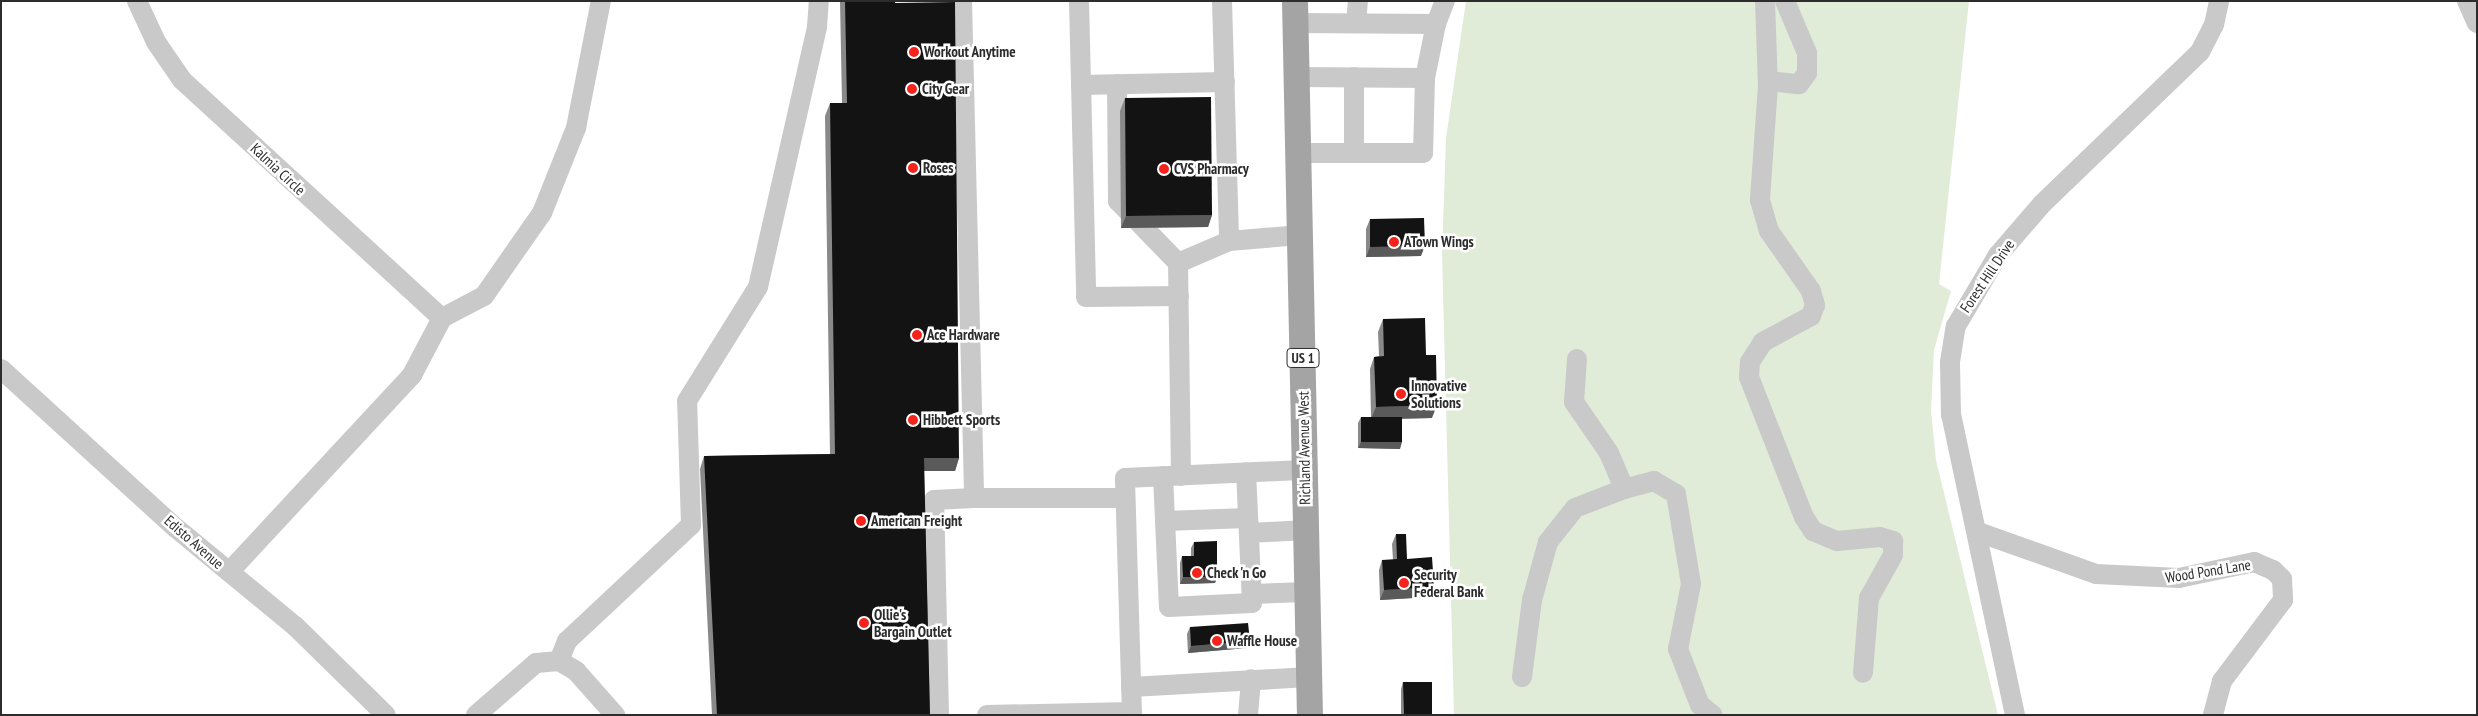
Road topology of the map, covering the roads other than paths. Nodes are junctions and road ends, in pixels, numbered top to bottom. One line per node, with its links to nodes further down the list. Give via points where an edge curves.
1 (137, 1): 30 (street, Kalmia Circle, via 156,42 182,80)
2 (601, 1): 30 (street, via 576,128 542,214 484,296)
3 (819, 1): 46 (street, via 817,27 758,287 687,401 690,525 567,641)
4 (962, 1): 37 (street)
5 (1079, 1): 23 (street)
6 (1222, 1): 21 (street)
7 (1358, 1): 14 (street)
8 (1445, 1): 16 (street)
9 (1765, 1): 20 (street)
10 (1785, 1): 20 (street, via 1806,52 1807,73 1798,84)
11 (2219, 1): 42 (street, Forest Hill Drive, via 2214,25 2200,52 2042,204 1998,255 1963,309 1952,344 1951,415)
12 (2468, 1): 15 (street)
13 (1295, 12): 14 (street); 17 (main road, Richland Avenue West / US 1)
14 (1356, 23): 16 (street)
15 (2477, 23)
16 (1436, 24): 19 (street)
17 (1297, 77): 18 (street); 24 (main road, Richland Avenue West / US 1)
18 (1354, 77): 19 (street); 25 (street)
19 (1425, 78): 25 (street, via 1423,153)
20 (1768, 81): 47 (street, via 1763,214 1782,253 1811,291 1815,305 1811,316 1763,342 1750,362 1749,378 1804,517 1813,531 1838,541 1880,537 1893,541 1892,555 1867,604)
21 (1225, 82): 22 (street); 27 (street)
22 (1117, 84): 23 (street); 28 (street, via 1118,201)
23 (1081, 85): 29 (street, via 1086,297)
24 (1299, 153): 25 (street); 26 (main road, Richland Avenue West / US 1)
25 (1354, 153)
26 (1301, 235): 27 (street); 33 (main road, Richland Avenue West / US 1)
27 (1229, 242): 28 (street)
28 (1178, 263): 29 (street)
29 (1179, 296): 35 (street)
30 (442, 318): 43 (street, via 412,375)
31 (1577, 359): 36 (street, via 1574,402 1609,453)
32 (1, 369): 43 (street, Edisto Avenue)
33 (1304, 470): 34 (street); 41 (main road, Richland Avenue West / US 1)
34 (1246, 472): 35 (street); 40 (street)
35 (1172, 476): 38 (street, via 1125,478); 39 (street)
36 (1624, 489): 49 (street, via 1575,508 1548,542 1532,600); 60 (street, via 1654,482 1676,494 1691,584 1678,649 1700,705)
37 (974, 498): 38 (street); 56 (street, via 934,500)
38 (1125, 498): 51 (street)
39 (1165, 521): 40 (street); 45 (street, via 1169,607 1252,603)
40 (1248, 526): 41 (street); 45 (street)
41 (1306, 530): 44 (main road, Richland Avenue West / US 1)
42 (1978, 532): 61 (street, Forest Hill Drive); 62 (street, Wood Pond Lane, via 2096,574 2179,578 2254,562 2273,570 2282,579 2284,600 2222,681)
43 (229, 572): 53 (street, Edisto Avenue, via 295,626)
44 (1307, 592): 45 (street); 48 (main road, Richland Avenue West / US 1)
45 (1252, 594)
46 (559, 661): 54 (street, via 536,663); 55 (street, via 576,671)
47 (1863, 673)
48 (1309, 677): 50 (street); 59 (main road, Richland Avenue West / US 1)
49 (1522, 677)
50 (1251, 679): 51 (street); 58 (street)
51 (1131, 687): 52 (street)
52 (1132, 713): 57 (street)
53 (386, 715)
54 (476, 715)
55 (615, 715)
56 (939, 715)
57 (987, 715)
58 (1248, 715)
59 (1310, 715)
60 (1713, 715)
61 (2015, 715)
62 (2213, 715)

